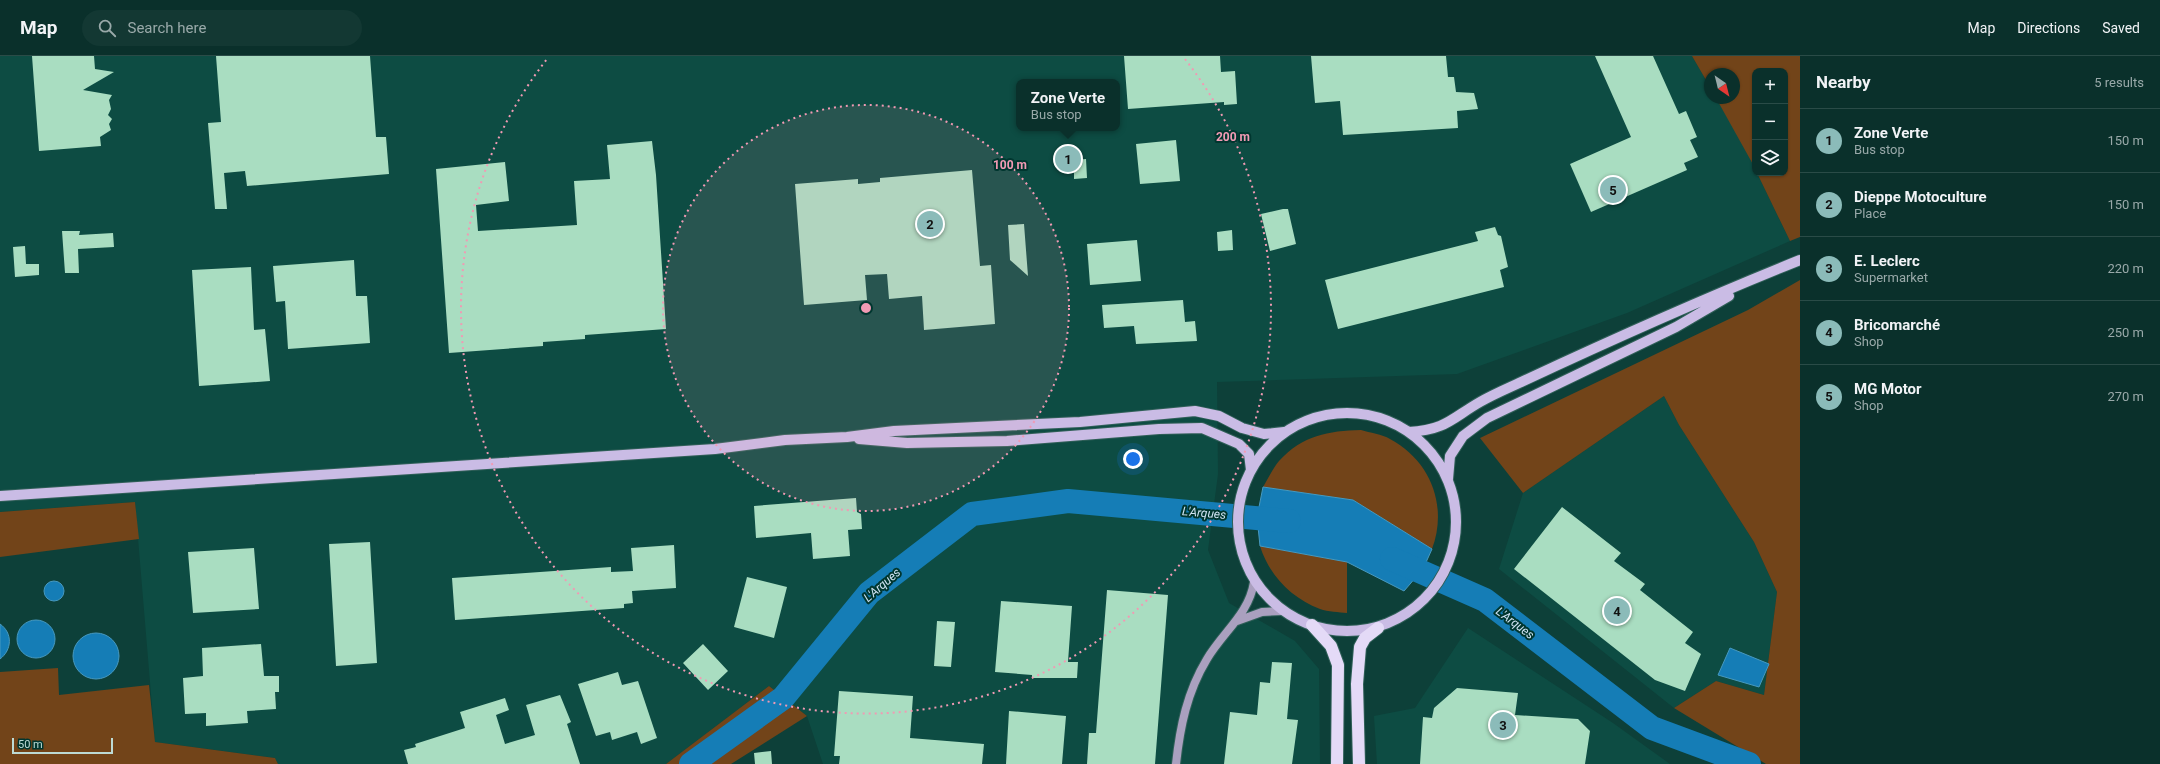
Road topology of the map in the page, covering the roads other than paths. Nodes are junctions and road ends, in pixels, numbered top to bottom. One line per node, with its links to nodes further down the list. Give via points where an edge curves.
1 (1799, 260): 2 (main road)
2 (1763, 276): 4 (main road, via 1640,328 1518,384 1480,402 1453,422 1427,431); 7 (main road, via 1676,327 1487,418 1463,436 1450,456)
3 (1284, 432): 4 (main road, via 1317,415 1338,413 1376,416); 5 (main road, via 1264,434 1242,428 1219,416 1195,412 1080,422 894,431); 6 (main road, via 1265,450)
4 (1409, 432): 7 (main road, via 1428,448 1443,468)
5 (847, 437): 6 (main road, via 907,443 1007,441 1159,428 1202,428 1239,444 1249,454); 8 (main road, via 785,440 715,449)
6 (1251, 470): 9 (main road, via 1240,502 1238,520 1239,539)
7 (1448, 482): 13 (main road, via 1455,504 1456,527 1450,562 1438,585 1420,604 1400,618)
8 (0, 496)
9 (1254, 582): 10 (main road); 11 (main road, via 1252,594)
10 (1282, 611): 11 (main road, via 1262,612); 12 (main road)
11 (1236, 621): 14 (main road, via 1209,655 1189,696 1183,716)
12 (1312, 625): 13 (main road, via 1334,631 1356,632); 15 (highway, via 1331,646 1338,665)
13 (1378, 628): 16 (highway, via 1365,638 1360,647 1357,684)
14 (1176, 764)
15 (1337, 764)
16 (1359, 764)

